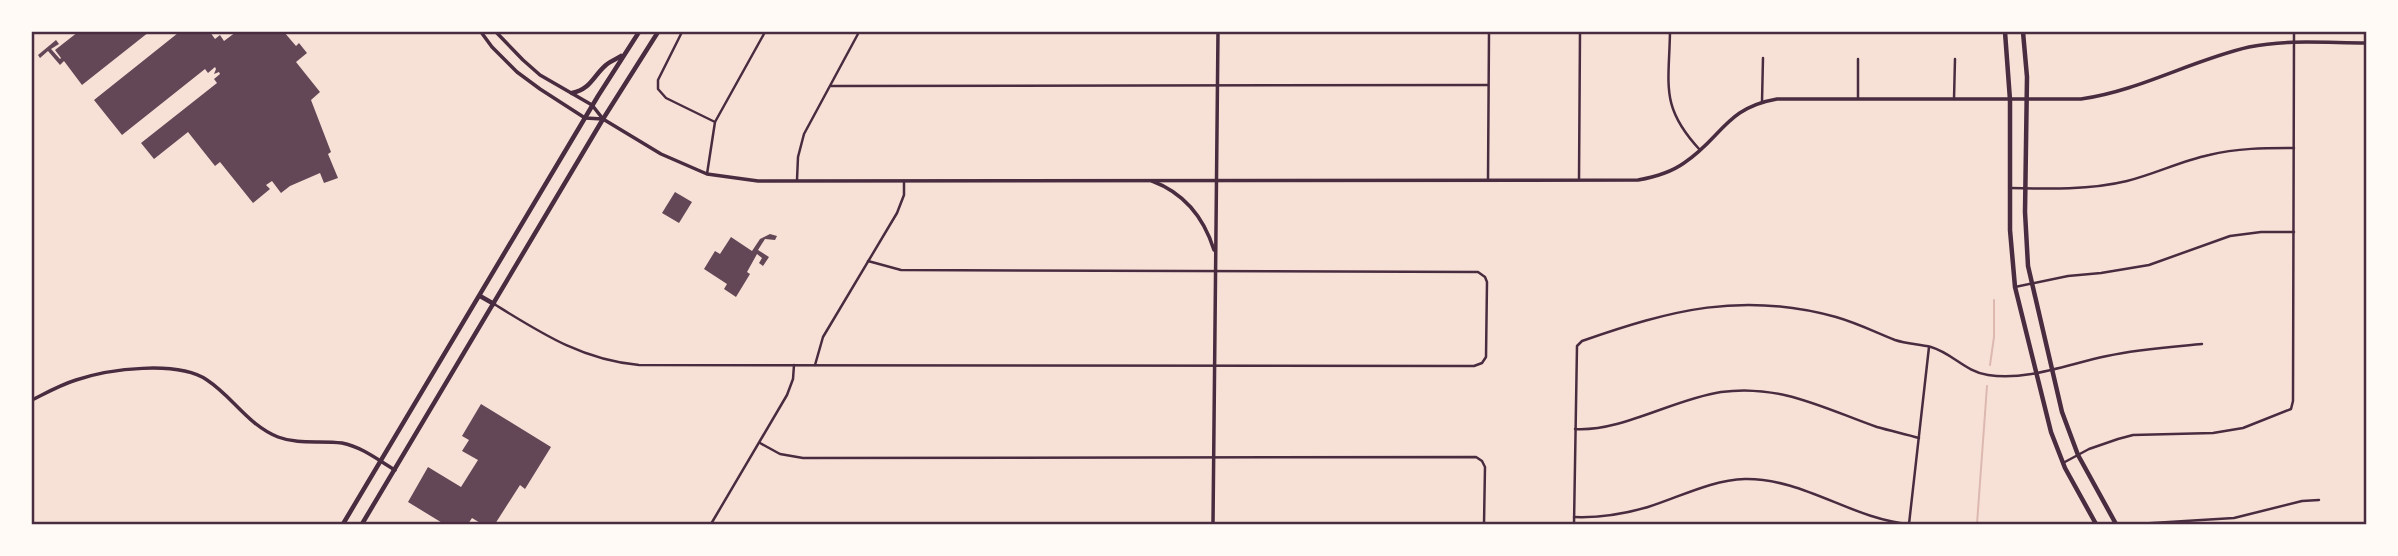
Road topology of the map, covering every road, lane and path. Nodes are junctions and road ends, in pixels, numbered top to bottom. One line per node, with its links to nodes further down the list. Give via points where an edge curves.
1 (481, 32): 31 (street, via 517,72)
2 (496, 32): 24 (street, via 540,75)
3 (639, 32): 17 (main road)
4 (658, 32): 32 (main road)
5 (682, 32): 33 (street, via 658,89 666,98)
6 (765, 32): 33 (street)
7 (859, 32): 22 (street)
8 (1218, 32): 23 (street)
9 (1489, 32): 21 (street)
10 (1580, 32): 42 (street)
11 (1670, 32): 35 (street, via 1672,111)
12 (2006, 32): 27 (main road)
13 (2023, 32): 28 (main road)
14 (2294, 32): 15 (street)
15 (2294, 43): 16 (street); 28 (street, via 2233,51 2093,98); 34 (street)
16 (2367, 43)
17 (622, 56): 24 (main road, via 606,65 586,88); 30 (main road)
18 (1763, 58): 29 (street)
19 (1858, 59): 25 (street)
20 (1955, 59): 26 (street)
21 (1488, 85): 23 (street); 41 (street)
22 (831, 86): 23 (street); 38 (street, via 804,134)
23 (1217, 86): 40 (street)
24 (572, 93): 30 (street)
25 (1858, 99): 26 (street); 29 (street)
26 (1954, 99): 27 (street)
27 (2010, 100): 28 (street); 43 (main road)
28 (2026, 100): 44 (main road)
29 (1762, 102): 35 (street, via 1731,118)
30 (592, 105): 31 (main road); 32 (street)
31 (585, 118): 32 (street); 51 (main road)
32 (603, 119): 36 (street); 52 (main road)
33 (715, 122): 36 (street)
34 (2294, 148): 44 (street, via 2229,150 2106,185); 45 (street)
35 (1700, 150): 42 (street, via 1656,176)
36 (707, 174): 38 (street, via 742,180)
37 (1146, 179): 39 (street); 40 (street); 46 (street, via 1171,190 1192,208)
38 (797, 180): 39 (street)
39 (904, 180): 47 (street, via 901,204)
40 (1216, 180): 41 (street); 46 (street)
41 (1488, 180): 42 (street)
42 (1579, 180)
43 (2010, 188): 44 (street); 50 (main road)
44 (2025, 188): 49 (main road, via 2026,249)
45 (2294, 232): 49 (street, via 2230,236 2149,265); 64 (street, via 2291,409 2243,428 2133,435)
46 (1215, 255): 48 (street)
47 (868, 261): 48 (street, via 901,270); 56 (street, via 823,337)
48 (1215, 271): 57 (street); 57 (street, via 1475,271 1487,282 1486,357 1478,365)
49 (2033, 284): 50 (street); 58 (main road)
50 (2015, 287): 59 (main road)
51 (480, 296): 52 (main road); 66 (main road)
52 (494, 304): 55 (street, via 559,344 615,362); 68 (main road)
53 (2202, 344): 58 (street, via 2109,355)
54 (1929, 346): 59 (street, via 1980,374); 61 (street, via 1896,340 1836,317 1762,304 1674,312 1579,343); 62 (street)
55 (794, 365): 56 (street); 63 (street, via 791,386)
56 (815, 365): 57 (street)
57 (1214, 366): 65 (street)
58 (2051, 369): 59 (street); 64 (main road)
59 (2035, 374): 67 (main road)
60 (32, 400): 66 (street, via 87,377 153,367 181,370 206,380 256,426 279,438 350,445)
61 (1575, 429): 62 (street, via 1613,424 1696,396 1754,391 1806,399); 70 (street)
62 (1919, 438): 77 (street)
63 (760, 443): 65 (street, via 780,454 803,458); 73 (street)
64 (2078, 455): 67 (street); 79 (main road)
65 (1213, 458): 74 (street); 75 (street, via 1476,457 1485,467)
66 (381, 461): 68 (street); 71 (main road)
67 (2063, 463): 78 (main road)
68 (394, 470): 72 (main road)
69 (2319, 500): 80 (street, via 2234,518)
70 (1574, 517): 76 (street); 77 (street, via 1623,513 1716,483 1744,479 1787,485 1861,514)
71 (343, 524)
72 (362, 524)
73 (710, 524)
74 (1213, 524)
75 (1484, 524)
76 (1574, 524)
77 (1909, 524)
78 (2096, 524)
79 (2116, 524)
80 (2136, 524)

